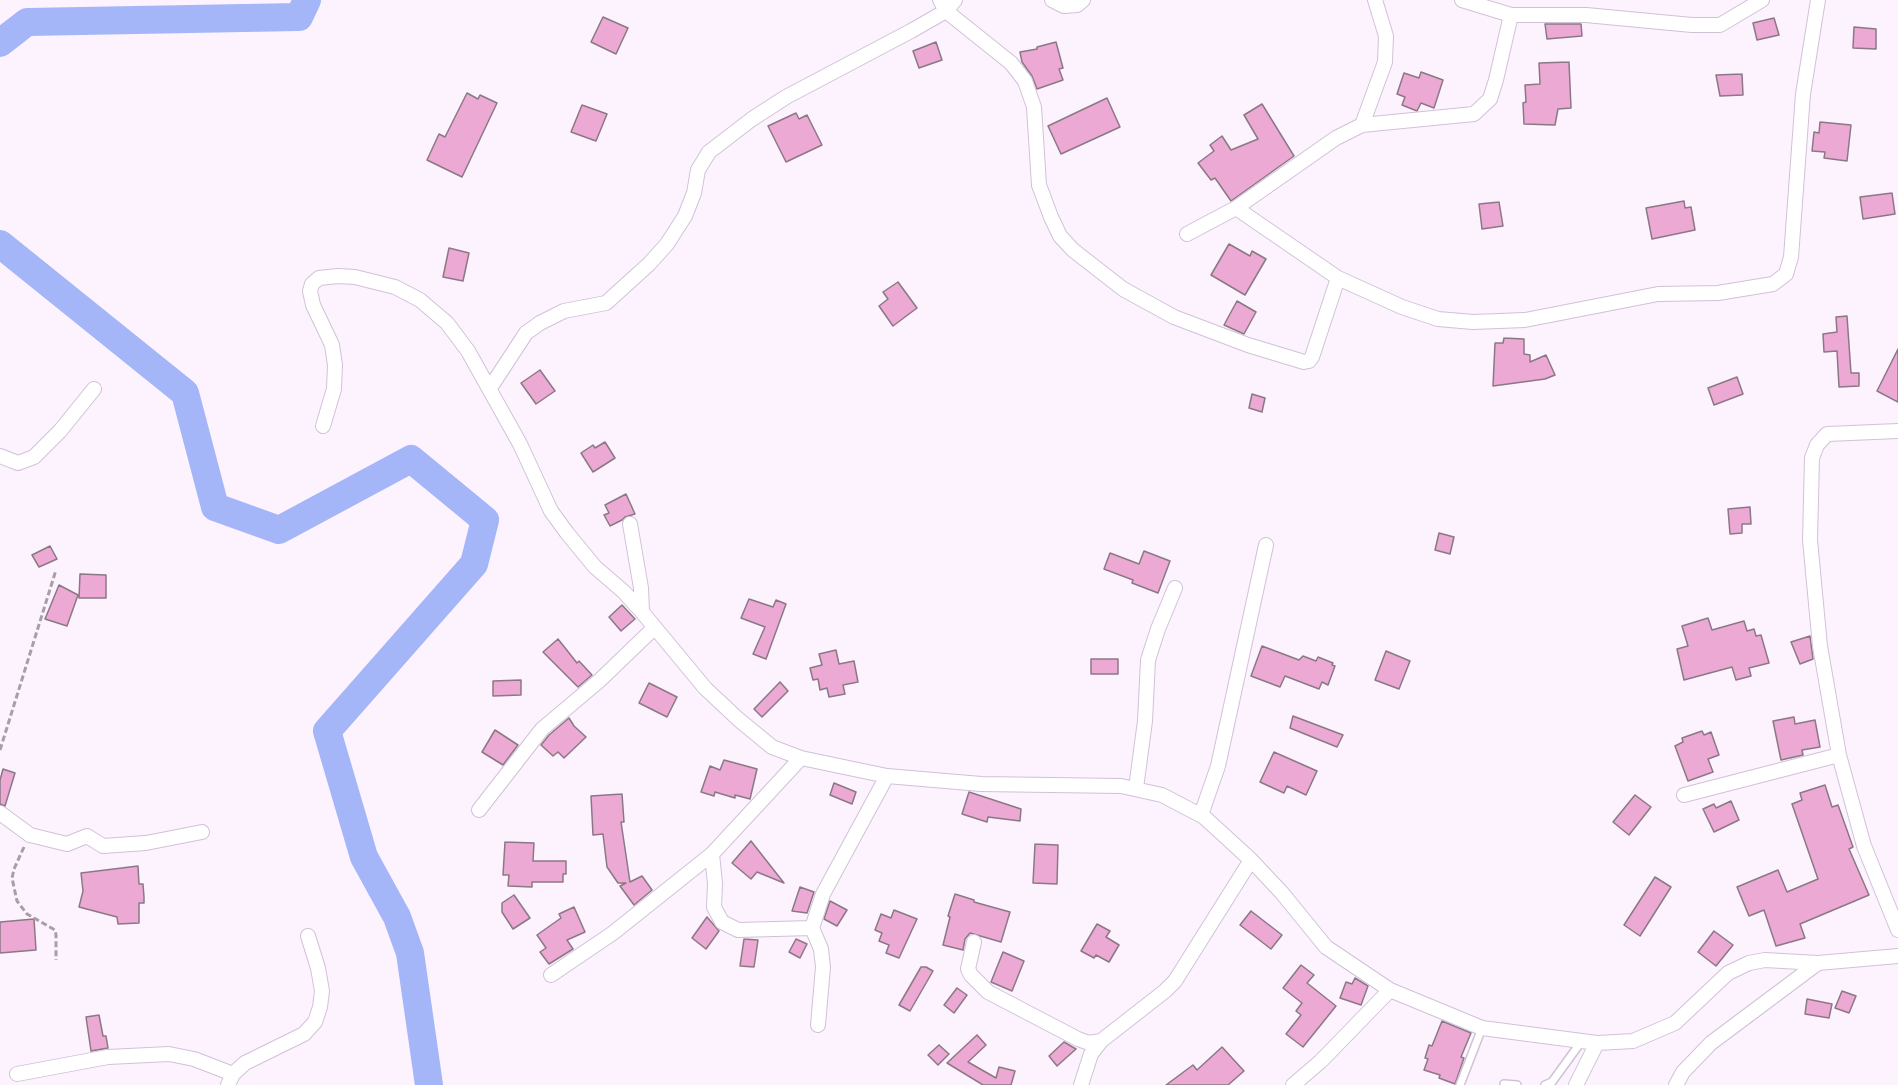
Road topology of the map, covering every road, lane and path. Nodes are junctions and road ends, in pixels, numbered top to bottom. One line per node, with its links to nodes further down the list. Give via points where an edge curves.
1 (1052, 0): 2 (street, via 1064,6)
2 (1083, 0)
3 (1375, 0): 9 (street, via 1386,36 1385,62)
4 (1462, 0): 8 (street)
5 (1762, 0): 8 (street, via 1720,25 1586,15)
6 (1818, 0): 12 (street, via 1803,94 1791,257 1786,274 1773,284 1718,293 1658,294 1525,320 1473,322 1438,319)
7 (947, 4): 12 (street, via 1026,81 1034,107 1040,185 1051,217 1060,236 1073,250 1123,289 1174,317 1305,362 1312,357); 13 (street, via 842,69 786,97 709,152 698,171 685,216 650,264 606,303 564,311 526,333)
8 (1511, 15): 9 (street, via 1490,99 1474,114)
9 (1362, 125): 10 (street, via 1336,138)
10 (1236, 208): 11 (street); 12 (street)
11 (1187, 234)
12 (1338, 278)
13 (490, 388): 15 (street, via 447,323 420,300 376,281 327,276 312,284 310,291 332,345 335,365 334,389); 22 (street, via 550,511 595,567)
14 (94, 389): 17 (street, via 34,457 18,463)
15 (323, 426)
16 (1898, 431): 25 (street, via 1827,434 1812,458 1810,540 1820,646)
17 (0, 456)
18 (630, 524): 22 (street)
19 (1266, 545): 32 (street, via 1218,766)
20 (56, 570): 24 (path)
21 (1175, 588): 28 (street, via 1148,660)
22 (642, 612): 23 (street)
23 (654, 628): 26 (street, via 705,688 738,719 772,747); 30 (street, via 542,729)
24 (0, 750)
25 (1839, 755): 29 (street); 38 (street, via 1864,846)
26 (801, 758): 27 (street); 35 (street)
27 (887, 776): 28 (street, via 981,784); 37 (street, via 823,894)
28 (1136, 788): 32 (street, via 1162,795)
29 (1684, 795)
30 (479, 810)
31 (0, 813): 34 (street)
32 (1201, 815): 36 (street)
33 (202, 831): 34 (street, via 146,843 103,846 87,836 67,843)
34 (30, 835): 42 (path, via 14,868 13,886 21,908 55,930)
35 (712, 854): 37 (street, via 714,907 722,922 738,930); 44 (street, via 613,933)
36 (1251, 860): 45 (street, via 1326,947); 48 (street, via 1175,981)
37 (812, 928): 46 (street, via 823,967)
38 (1898, 930)
39 (308, 936): 52 (street, via 322,991 315,1022 304,1034 244,1063)
40 (974, 942): 48 (street, via 968,969 988,992 1078,1039)
41 (1898, 956): 43 (street)
42 (56, 960)
43 (1818, 963): 50 (street, via 1749,963 1728,973 1675,1023 1633,1041); 60 (street, via 1711,1043)
44 (551, 975)
45 (1390, 990): 47 (street); 55 (street)
46 (818, 1025)
47 (1482, 1028): 49 (street); 56 (lane)
48 (1101, 1041): 54 (street, via 1091,1054)
49 (1582, 1041): 50 (street); 58 (lane, via 1552,1082)
50 (1597, 1043): 59 (street)
51 (17, 1074): 52 (street, via 108,1057 169,1054 194,1059)
52 (230, 1079)
53 (1504, 1084): 57 (lane)
54 (1081, 1085)
55 (1293, 1085)
56 (1460, 1085)
57 (1517, 1085)
58 (1545, 1085)
59 (1576, 1085)
60 (1676, 1085)

